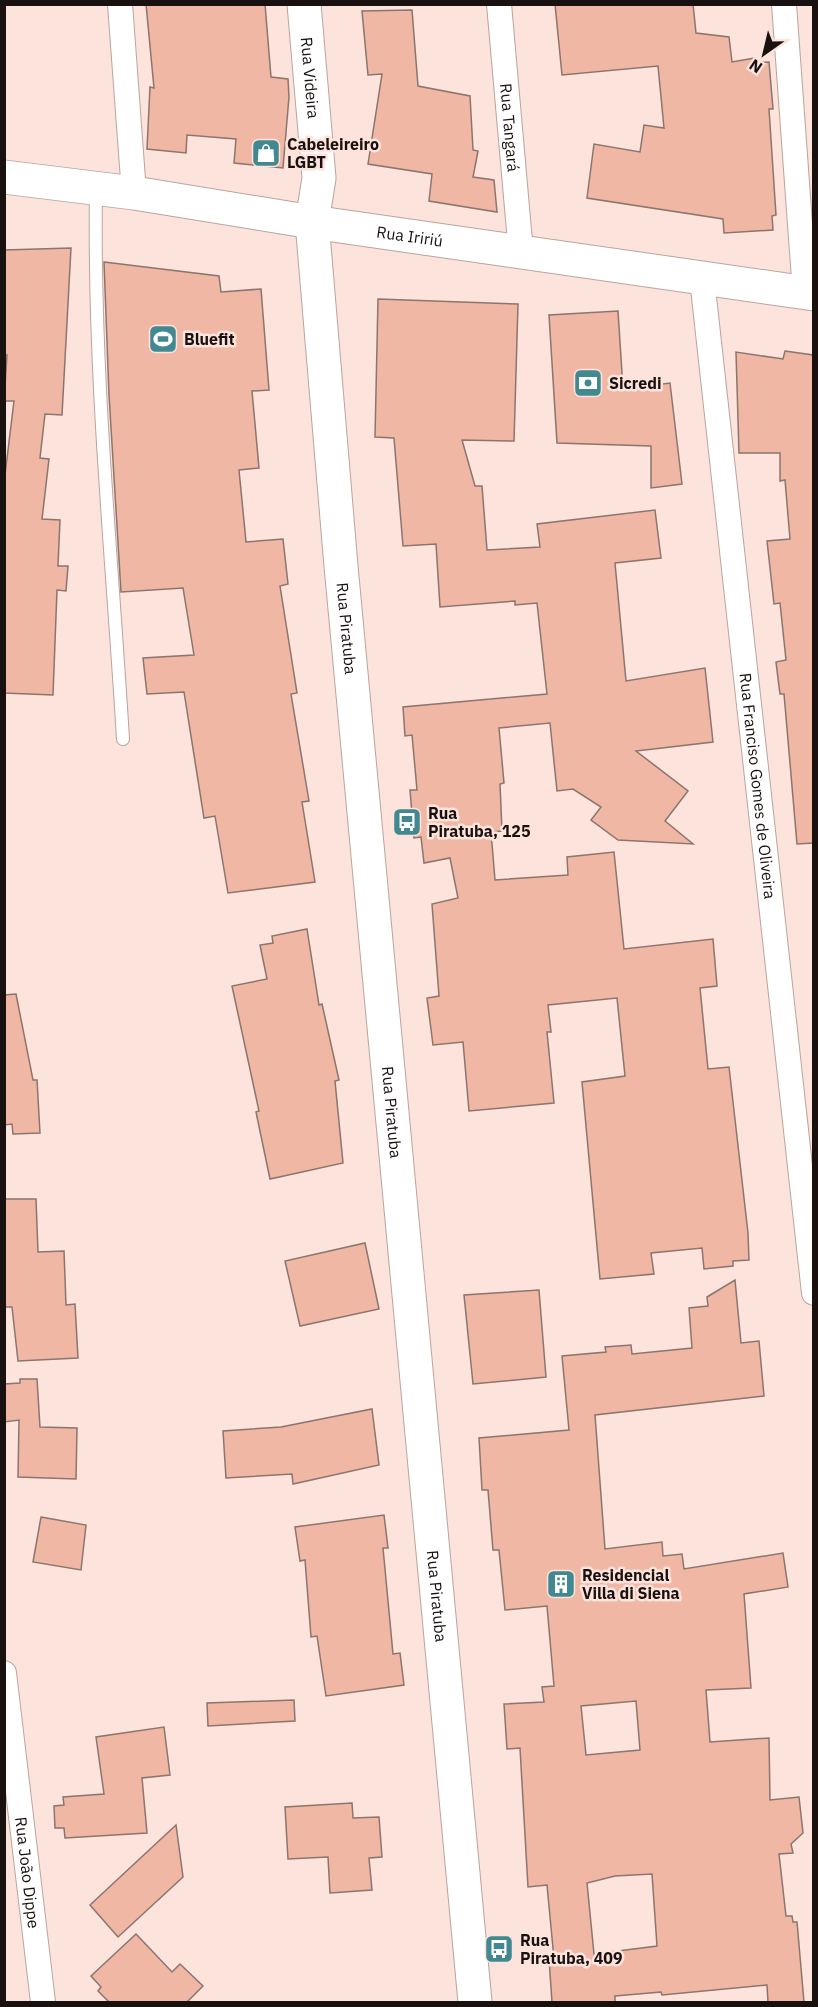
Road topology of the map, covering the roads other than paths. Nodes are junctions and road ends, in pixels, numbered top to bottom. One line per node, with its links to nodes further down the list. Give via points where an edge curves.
1 (120, 4): 7 (street)
2 (304, 4): 8 (main road, Rua Videira, via 319,178)
3 (499, 4): 9 (street, Rua Tangará)
4 (784, 4): 11 (street)
5 (4, 177): 6 (main road, Rua Iririú)
6 (96, 189): 7 (main road, Rua Iririú); 12 (lane, via 98,353)
7 (134, 194): 8 (main road, Rua Iririú)
8 (312, 222): 9 (main road, Rua Iririú); 16 (main road, Rua Piratuba)
9 (521, 252): 10 (main road, Rua Iririú)
10 (702, 279): 11 (main road, Rua Iririú); 13 (street, Rua Franciso Gomes de Oliveira)
11 (809, 294)
12 (123, 739)
13 (813, 1293)
14 (4, 1672): 15 (street, Rua João Dippe)
15 (43, 2002)
16 (475, 2002)

